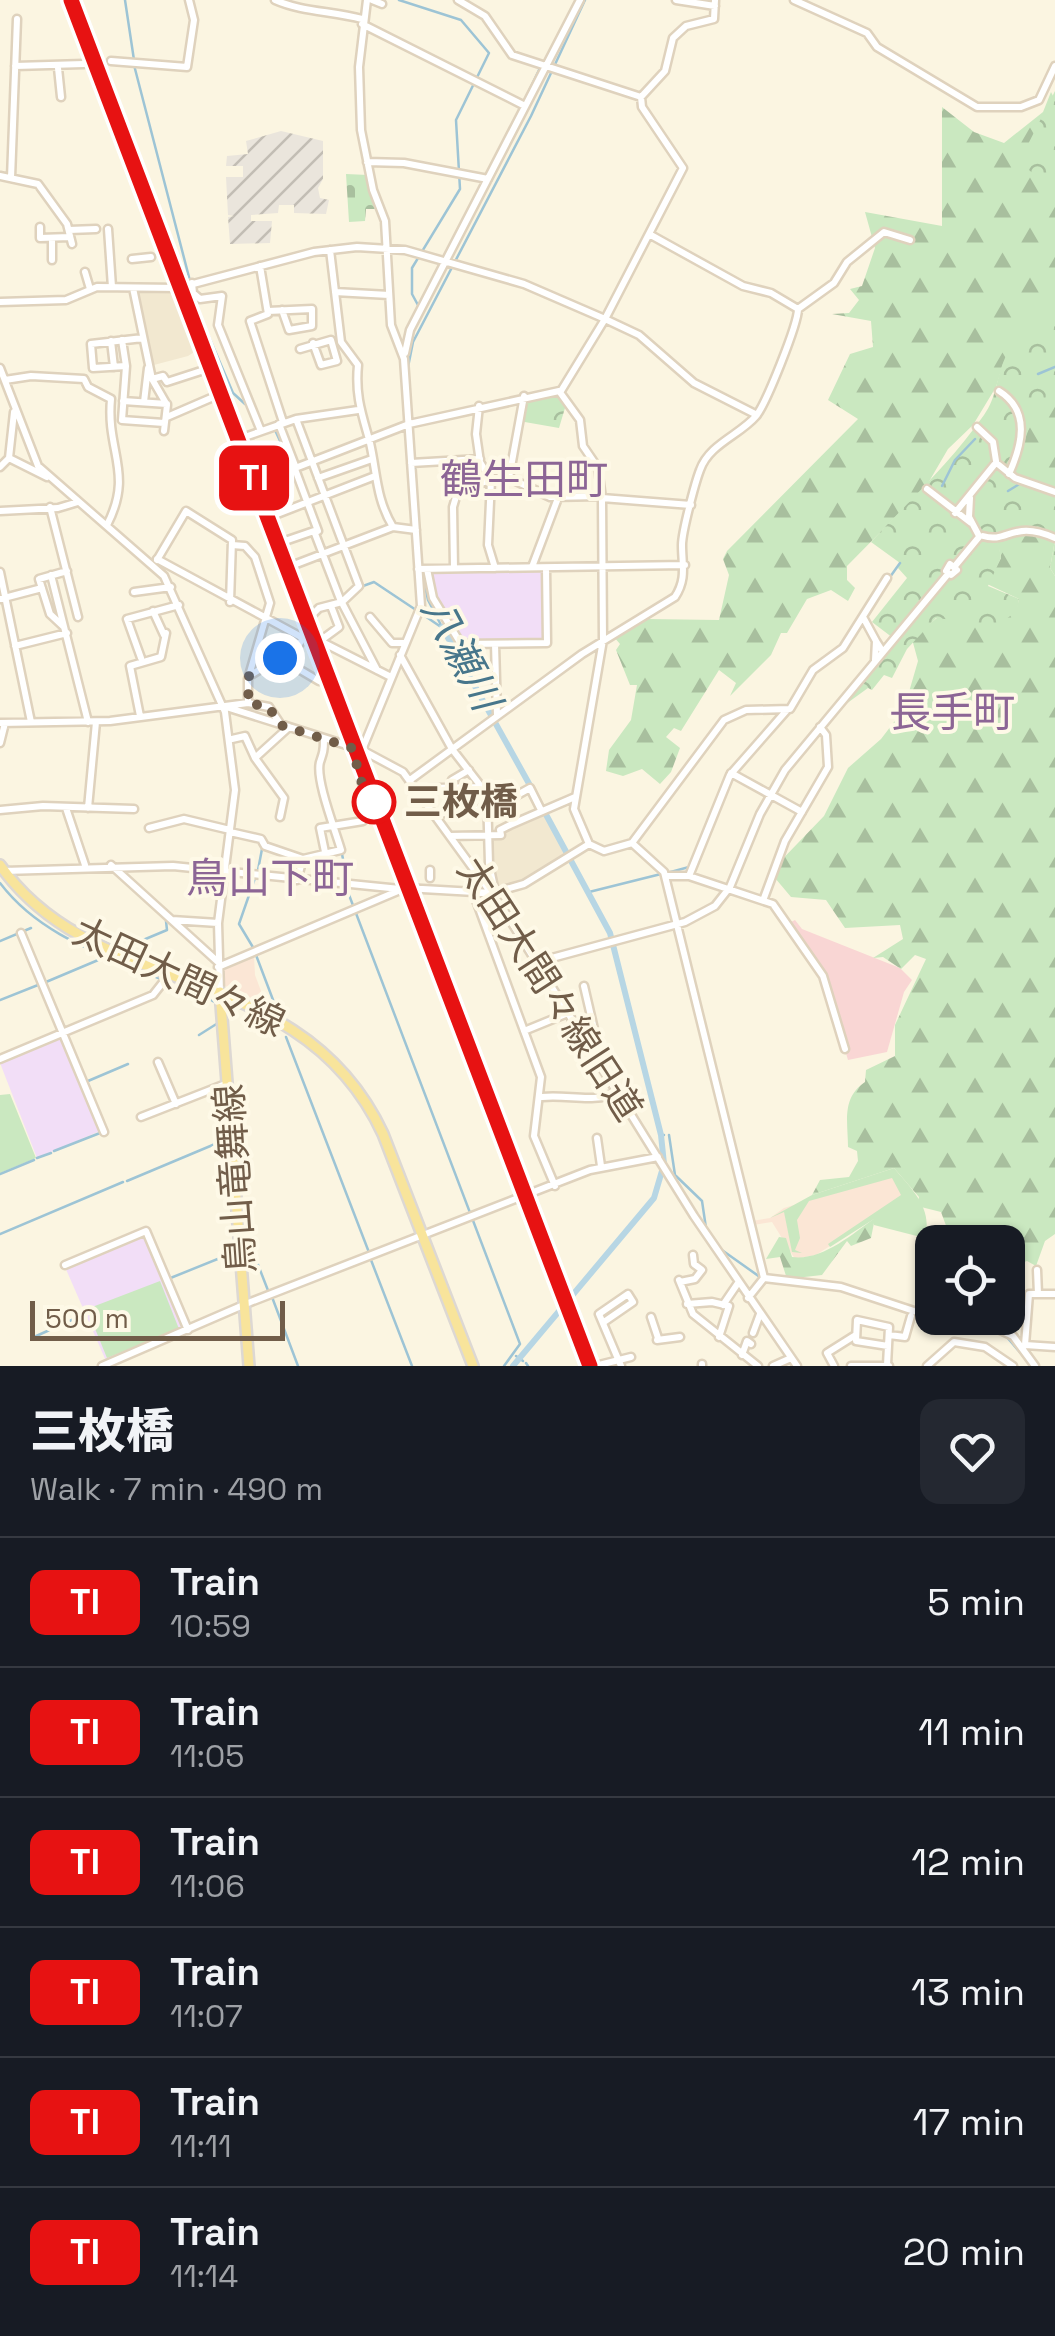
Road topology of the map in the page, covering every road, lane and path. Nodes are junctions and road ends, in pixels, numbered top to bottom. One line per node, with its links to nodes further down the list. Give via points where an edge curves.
1 (190, 0): 13 (street, via 187,67)
2 (275, 0): 9 (street)
3 (370, 0): 10 (street); 12 (street)
4 (458, 0): 17 (street, via 485,16 512,55)
5 (580, 0): 17 (street)
6 (676, 0): 8 (street)
7 (794, 0): 16 (street, via 867,32 877,47 973,107 1037,101)
8 (715, 3): 20 (street, via 714,19 686,26 673,38 664,70)
9 (299, 4): 12 (street)
10 (382, 4)
11 (17, 19): 15 (street)
12 (362, 21): 21 (street); 22 (street, via 359,88)
13 (111, 61)
14 (84, 64): 18 (street)
15 (15, 66): 18 (street); 24 (street)
16 (1055, 66)
17 (549, 67): 20 (street); 21 (street)
18 (58, 68): 19 (street)
19 (62, 97)
20 (641, 97): 29 (street, via 683,168)
21 (525, 106): 25 (street)
22 (368, 162): 25 (street); 33 (street)
23 (0, 176): 24 (street)
24 (12, 178): 30 (street, via 38,184)
25 (488, 179): 38 (street)
26 (40, 227): 31 (street, via 40,238)
27 (96, 229): 30 (street)
28 (108, 229): 42 (street)
29 (649, 234): 49 (street); 52 (street)
30 (70, 237): 31 (street)
31 (52, 238): 37 (street)
32 (910, 240): 49 (street, via 884,232)
33 (386, 249): 34 (street); 38 (street); 47 (street)
34 (330, 250): 39 (street); 46 (street)
35 (151, 257): 36 (street)
36 (132, 259)
37 (52, 260)
38 (449, 263): 52 (street, via 534,288); 61 (street, via 410,330)
39 (260, 266): 41 (street); 51 (street)
40 (85, 272): 45 (street)
41 (192, 283): 44 (street); 85 (street, via 200,299 222,296 218,325)
42 (112, 287): 43 (street); 45 (street)
43 (133, 288): 44 (street); 53 (street)
44 (178, 288): 59 (street)
45 (90, 289): 48 (street, via 66,300)
46 (335, 292): 47 (street); 57 (street)
47 (389, 295): 61 (street)
48 (0, 302)
49 (798, 309): 79 (street, via 787,352)
50 (282, 310): 50 (street, via 312,309 312,326 289,330); 51 (street)
51 (268, 311): 81 (street, via 250,321)
52 (606, 319): 70 (street); 79 (street, via 639,335 694,383)
53 (143, 338): 54 (street); 64 (street)
54 (122, 340): 56 (street); 62 (street)
55 (331, 340): 57 (street); 58 (street); 58 (street, via 337,361 321,365)
56 (111, 341): 63 (street); 63 (street, via 90,344 93,368)
57 (341, 342): 78 (street, via 358,365)
58 (313, 343): 60 (street)
59 (201, 349)
60 (300, 350)
61 (404, 359): 83 (street)
62 (126, 366): 63 (street); 73 (street)
63 (114, 367)
64 (148, 367): 67 (street); 74 (street)
65 (0, 368): 68 (street)
66 (201, 371): 67 (street, via 167,382 163,376)
67 (152, 379): 75 (street)
68 (5, 380): 77 (street); 116 (street, via 84,379 111,399 122,484)
69 (999, 390): 95 (street, via 1016,404 1022,423)
70 (561, 391): 71 (street); 106 (street, via 580,420)
71 (524, 396): 76 (street); 96 (street)
72 (211, 398): 82 (street)
73 (123, 400): 74 (street); 82 (street, via 122,420)
74 (144, 402): 75 (street)
75 (166, 404): 82 (street)
76 (479, 406): 83 (street); 89 (street)
77 (14, 410): 87 (street); 98 (street)
78 (358, 410): 80 (street); 86 (street)
79 (757, 415): 110 (street, via 701,466)
80 (296, 419): 81 (street); 90 (street)
81 (281, 423): 85 (street); 94 (street)
82 (165, 424)
83 (410, 424): 86 (street); 91 (street)
84 (977, 426): 92 (street, via 994,442)
85 (261, 431): 101 (street, via 242,438)
86 (369, 442): 88 (street); 90 (street)
87 (9, 458): 93 (street); 98 (street)
88 (372, 459): 97 (street); 99 (street)
89 (480, 459): 91 (street); 100 (street)
90 (312, 462): 94 (street); 99 (street)
91 (411, 462): 118 (street)
92 (996, 464): 95 (street); 104 (street)
93 (0, 467)
94 (296, 468): 101 (street); 109 (street)
95 (1008, 474): 103 (street)
96 (508, 475): 100 (street); 107 (street)
97 (375, 476): 105 (street); 117 (street, via 379,504)
98 (48, 477): 108 (street)
99 (318, 478): 105 (street)
100 (491, 480): 130 (street, via 458,490); 131 (street, via 488,546)
101 (259, 482): 114 (street)
102 (927, 489): 113 (street)
103 (1055, 492)
104 (970, 494): 113 (street); 115 (street)
105 (325, 496): 109 (street); 123 (street)
106 (602, 497): 107 (street); 110 (street); 128 (street)
107 (558, 498): 132 (street)
108 (79, 501): 111 (street); 116 (street)
109 (308, 502): 114 (street); 124 (street)
110 (691, 505): 126 (street, via 682,542)
111 (50, 507): 112 (street); 135 (street)
112 (0, 511)
113 (955, 513): 115 (street)
114 (272, 516): 121 (street)
115 (971, 523): 119 (street)
116 (107, 525): 125 (street)
117 (393, 527): 118 (street); 123 (street)
118 (416, 530): 134 (street)
119 (980, 536): 120 (street, via 994,539 1026,528); 129 (street)
120 (1055, 538)
121 (282, 542): 124 (street, via 314,531); 127 (street)
122 (232, 545): 125 (street, via 186,511); 145 (street); 152 (street, via 245,546 255,557 270,602)
123 (344, 546): 124 (street); 144 (street, via 359,586)
124 (324, 553): 127 (street); 144 (street)
125 (156, 562): 140 (street); 145 (street)
126 (685, 565): 128 (street); 154 (street, via 675,598)
127 (291, 566): 147 (street, via 310,617)
128 (603, 566): 133 (street); 154 (street)
129 (955, 566)
130 (454, 568): 131 (street); 134 (street)
131 (494, 568): 132 (street)
132 (532, 568): 133 (street)
133 (546, 568): 157 (street, via 547,643)
134 (422, 569): 156 (street, via 420,606); 157 (street, via 456,642)
135 (67, 571): 138 (street); 149 (street)
136 (0, 572): 143 (street)
137 (948, 574): 159 (street)
138 (51, 575): 141 (street, via 39,579); 153 (street)
139 (887, 578): 151 (street)
140 (171, 587): 142 (street); 146 (street)
141 (42, 588): 143 (street); 153 (street, via 50,614)
142 (134, 592)
143 (3, 599): 158 (street)
144 (343, 600): 147 (street); 164 (street)
145 (230, 602): 152 (street)
146 (178, 605): 148 (street); 169 (street)
147 (331, 606): 164 (street, via 338,627 320,641)
148 (153, 611): 161 (street, via 127,619); 171 (street, via 165,634 161,657 130,666)
149 (78, 617)
150 (370, 618): 156 (street, via 392,643)
151 (864, 618): 155 (street); 170 (street, via 840,651 808,677)
152 (267, 620): 162 (street, via 302,638); 165 (street)
153 (66, 630): 158 (street); 174 (street)
154 (603, 640): 172 (street); 193 (street)
155 (876, 641): 159 (street); 163 (street)
156 (404, 643): 160 (street)
157 (495, 644): 172 (street)
158 (15, 646): 173 (street)
159 (883, 652): 163 (street)
160 (399, 654): 166 (street); 182 (street)
161 (141, 658)
162 (280, 658): 165 (street); 167 (street)
163 (875, 662): 177 (street)
164 (377, 670): 166 (street)
165 (249, 676): 168 (street)
166 (389, 676): 183 (street)
167 (319, 682)
168 (248, 703): 169 (street); 176 (street, via 269,707)
169 (223, 706): 171 (street); 176 (street, 太田大間々線旧道); 178 (street)
170 (787, 710): 186 (street); 209 (street, via 746,710 724,720)
171 (140, 716): 174 (street)
172 (494, 718): 182 (street)
173 (31, 722): 174 (street); 175 (street)
174 (92, 722): 196 (street)
175 (2, 723): 180 (street)
176 (285, 726): 179 (street, 太田大間々線旧道); 184 (street)
177 (820, 727): 191 (street); 201 (street, via 828,767)
178 (232, 739): 184 (street, via 245,736); 206 (street)
179 (324, 739): 181 (street, 太田大間々線旧道); 204 (street, via 320,765)
180 (0, 743)
181 (352, 748): 183 (street, 太田大間々線旧道); 204 (street, via 369,812 360,822)
182 (452, 749): 185 (street); 187 (street)
183 (362, 750): 187 (street, 太田大間々線旧道)
184 (255, 758): 203 (street, via 284,798)
185 (469, 770): 188 (street); 189 (street)
186 (731, 772): 191 (street); 219 (street)
187 (410, 780): 190 (street, 太田大間々線旧道)
188 (452, 780)
189 (482, 787): 190 (street, via 429,788); 194 (street)
190 (421, 794): 202 (street, 太田大間々線旧道)
191 (770, 794): 201 (street); 221 (street)
192 (471, 795): 200 (street)
193 (575, 797): 198 (street); 210 (street, via 574,815)
194 (489, 806): 198 (street, via 530,788); 200 (street); 208 (street)
195 (66, 808): 196 (street); 199 (street); 215 (street)
196 (88, 808): 197 (street)
197 (134, 808)
198 (543, 809): 208 (street)
199 (0, 810)
200 (471, 810): 202 (street)
201 (802, 812): 226 (street)
202 (436, 814): 207 (street, 太田大間々線旧道)
203 (280, 817)
204 (334, 825): 211 (street, via 320,830); 211 (street, via 341,850)
205 (149, 828): 206 (street, via 186,820)
206 (230, 831): 212 (street); 217 (street)
207 (449, 836): 208 (street); 225 (street, 太田大間々線旧道)
208 (488, 838): 225 (street)
209 (632, 843): 210 (street, via 609,850); 218 (street)
210 (589, 844): 225 (street, via 531,880)
211 (325, 852): 212 (street)
212 (303, 859): 220 (street)
213 (404, 862): 222 (street)
214 (110, 864): 215 (street); 217 (street); 227 (street)
215 (84, 865): 216 (street)
216 (1, 870): 233 (main road, 太田大間々線, via 28,904 62,930); 235 (main road, 太田大間々線, via 74,932)
217 (224, 871): 220 (street); 228 (street)
218 (666, 876): 219 (street); 229 (street)
219 (689, 876): 221 (street)
220 (297, 880): 223 (street)
221 (730, 887): 226 (street); 229 (street, via 709,910)
222 (414, 889): 223 (street); 224 (street)
223 (401, 890): 232 (street)
224 (473, 892): 225 (street); 237 (street)
225 (494, 893): 231 (street, 太田大間々線旧道)
226 (764, 898): 239 (street, via 823,976)
227 (171, 920): 228 (street); 232 (street)
228 (218, 923): 232 (street)
229 (678, 925): 231 (street); 255 (street)
230 (21, 933): 238 (street)
231 (537, 962): 236 (street, 太田大間々線旧道)
232 (218, 965): 235 (street)
233 (168, 976): 235 (main road, 太田大間々線); 238 (street, via 158,992)
234 (584, 986): 241 (street)
235 (220, 995): 243 (main road, 鳥山竜舞線); 251 (main road, 太田大間々線, via 294,1034 341,1075 380,1137)
236 (568, 1013): 237 (street); 241 (street, 太田大間々線旧道)
237 (524, 1030): 245 (street)
238 (63, 1033): 240 (street); 246 (street)
239 (845, 1049)
240 (0, 1060)
241 (598, 1060): 244 (street, 太田大間々線旧道)
242 (158, 1062): 243 (street, via 176,1104)
243 (228, 1084): 261 (main road, 鳥山竜舞線)
244 (617, 1092): 245 (street, via 598,1101); 248 (street, 太田大間々線旧道)
245 (542, 1097): 250 (street, via 534,1136)
246 (104, 1132)
247 (597, 1138): 249 (street)
248 (658, 1159): 249 (street); 256 (street, 太田大間々線旧道)
249 (602, 1166): 250 (street)
250 (555, 1186): 251 (street)
251 (421, 1238): 261 (street); 285 (main road, 太田大間々線)
252 (693, 1255): 260 (street, via 702,1270 695,1279 679,1281)
253 (65, 1265): 268 (street, via 146,1231)
254 (1037, 1270): 257 (street)
255 (763, 1280): 259 (street); 263 (street, via 841,1287)
256 (738, 1283): 259 (street, 太田大間々線旧道); 262 (street)
257 (1038, 1294): 258 (street); 276 (street, via 1029,1294)
258 (1055, 1294)
259 (748, 1298): 264 (street, 太田大間々線旧道)
260 (687, 1304): 262 (street); 274 (street)
261 (244, 1305): 268 (street); 284 (main road, 鳥山竜舞線)
262 (723, 1305): 274 (street, via 729,1306)
263 (915, 1311)
264 (760, 1314): 269 (street); 281 (street, 太田大間々線旧道)
265 (911, 1316): 270 (street, via 905,1337)
266 (651, 1318): 273 (street, via 657,1339)
267 (604, 1322): 267 (street, via 633,1302 628,1294 599,1314); 282 (street)
268 (188, 1330): 283 (street)
269 (752, 1333)
270 (889, 1335): 272 (street, via 890,1326 857,1320); 277 (street)
271 (1011, 1335): 276 (street)
272 (854, 1336): 277 (street); 290 (street, via 827,1353)
273 (680, 1337)
274 (719, 1338): 279 (street)
275 (752, 1344): 279 (street, via 747,1342)
276 (1022, 1344): 278 (street); 295 (street)
277 (888, 1346): 292 (street)
278 (1055, 1347)
279 (742, 1355): 287 (street)
280 (631, 1358): 282 (street)
281 (791, 1358): 288 (street); 289 (street, 太田大間々線旧道)
282 (621, 1363): 286 (street)
283 (102, 1366)
284 (249, 1366)
285 (470, 1366)
286 (595, 1366)
287 (760, 1366)
288 (773, 1366)
289 (797, 1366)
290 (834, 1366)
291 (851, 1366): 292 (street)
292 (888, 1366)
293 (927, 1366): 294 (street, via 954,1342 985,1347)
294 (1014, 1366)
295 (1035, 1366)

